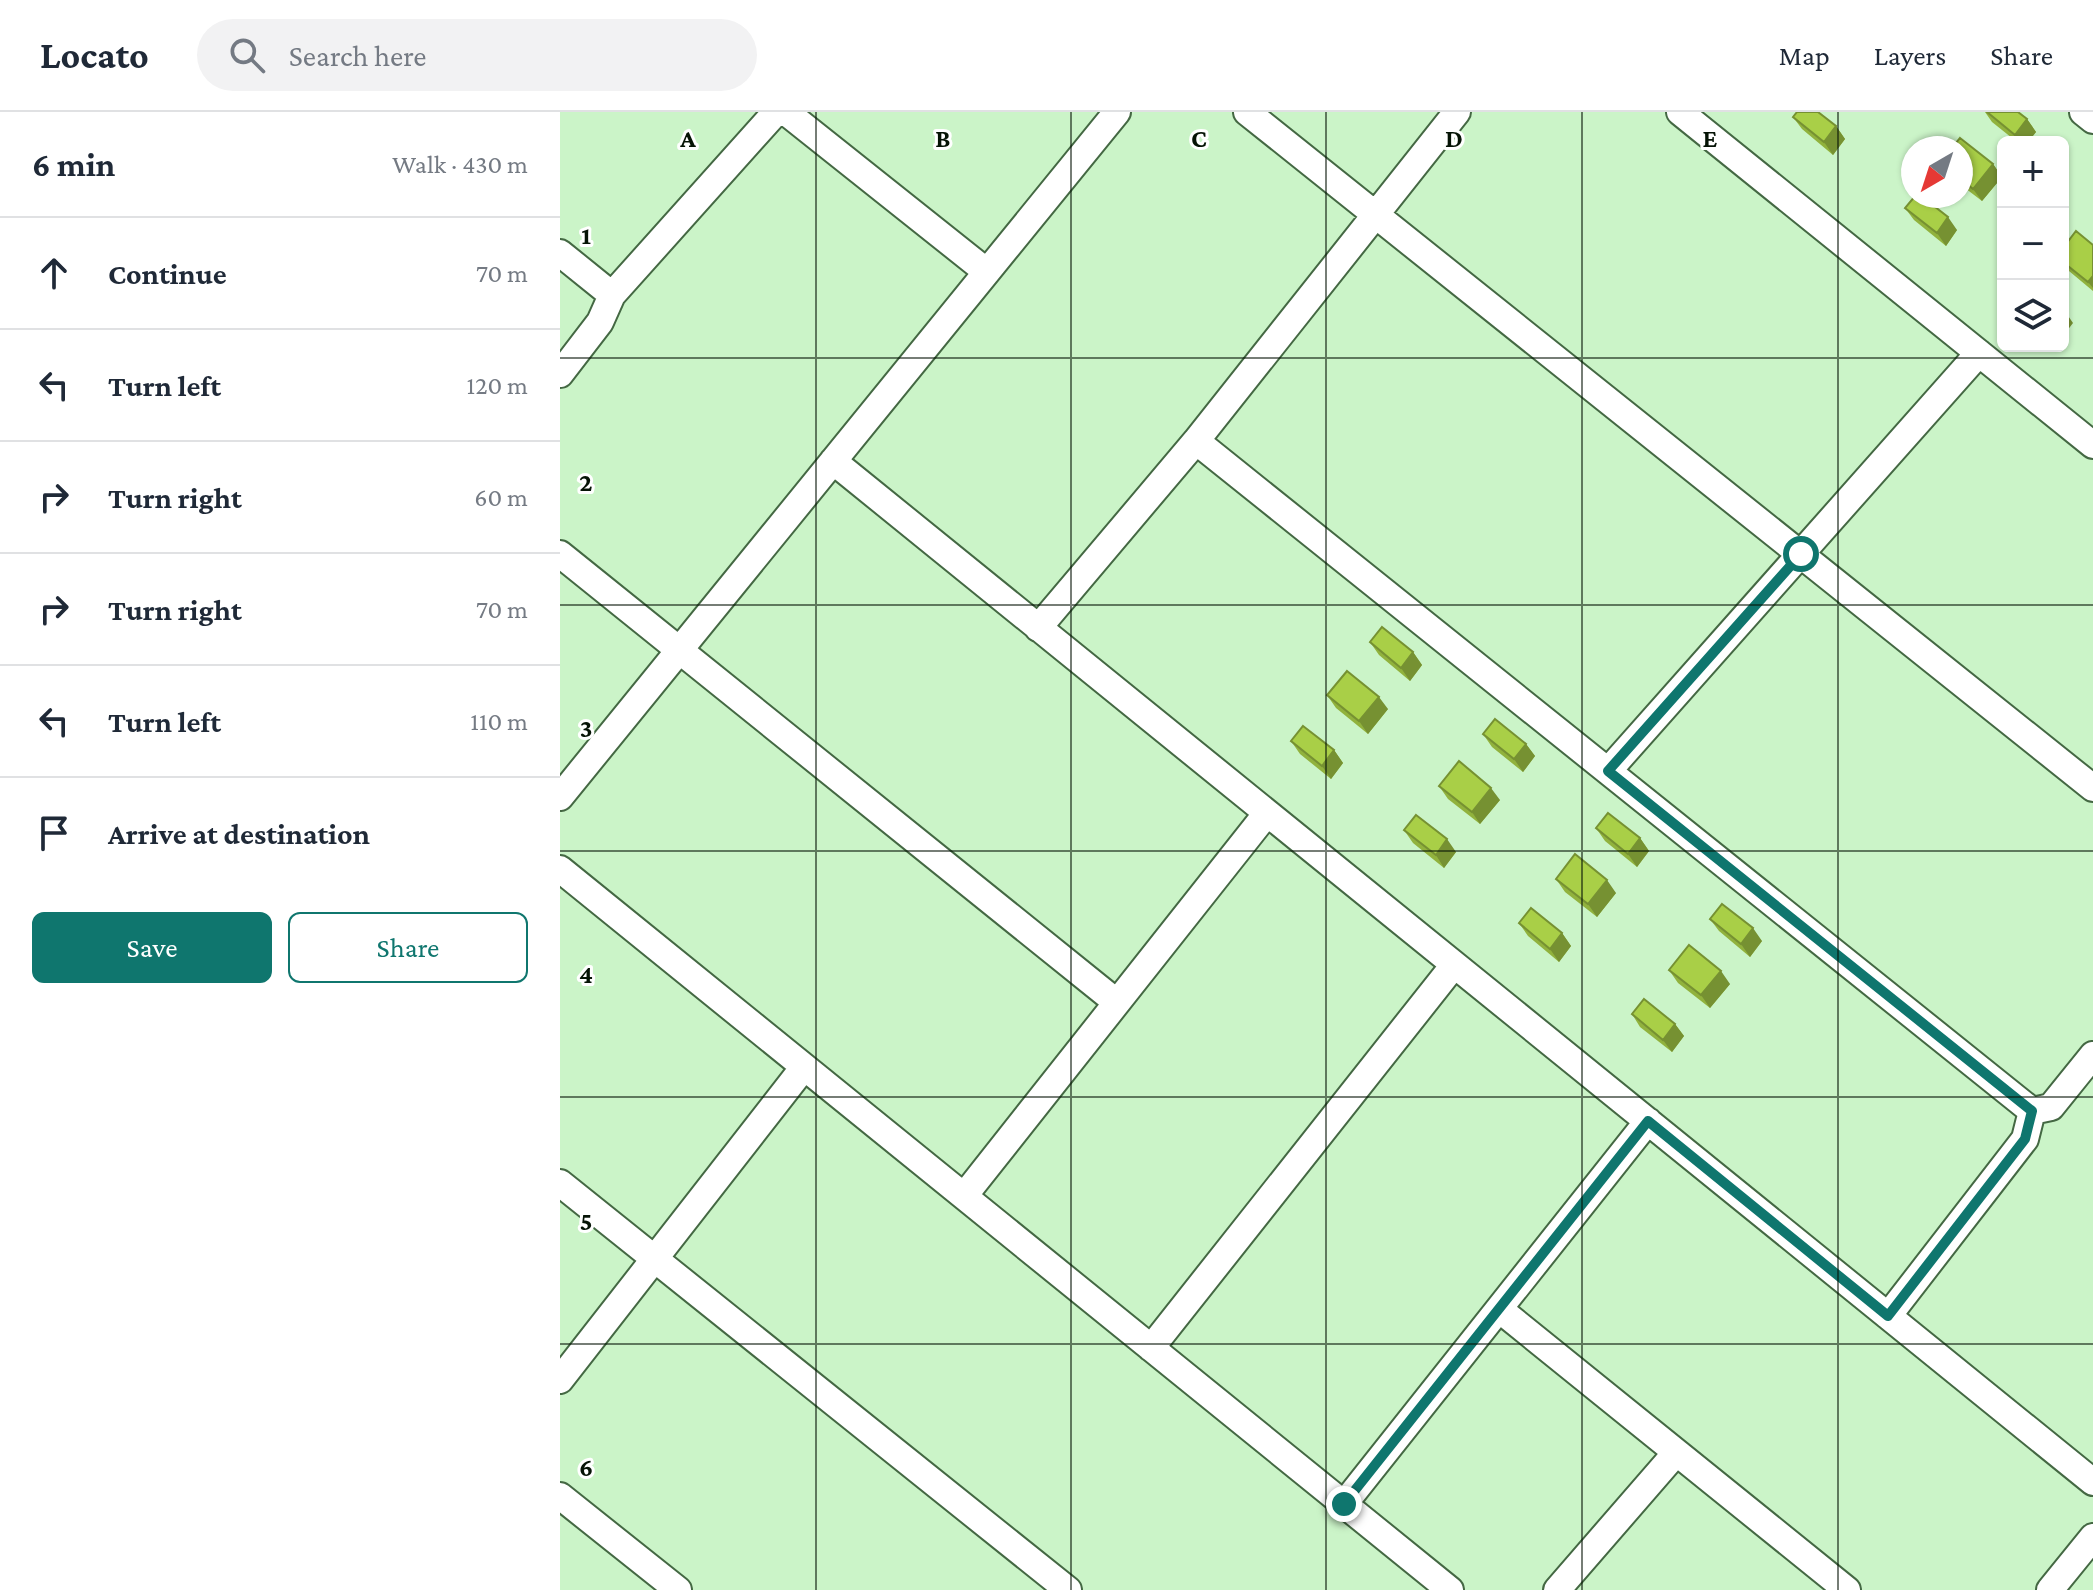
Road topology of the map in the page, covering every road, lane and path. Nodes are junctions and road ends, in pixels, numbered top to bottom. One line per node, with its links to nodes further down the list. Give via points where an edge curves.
1 (776, 112): 12 (street)
2 (786, 112): 11 (street)
3 (1117, 112): 11 (street)
4 (1247, 112): 9 (street)
5 (1457, 112): 9 (street)
6 (1680, 112): 13 (street)
7 (2083, 112): 8 (street)
8 (2093, 120)
9 (1375, 215): 15 (street); 19 (street)
10 (560, 253): 12 (street)
11 (987, 272): 17 (street)
12 (612, 295): 14 (street, via 600,322)
13 (1979, 353): 16 (street); 19 (street)
14 (560, 374)
15 (1196, 441): 20 (street); 22 (street)
16 (2093, 445)
17 (833, 461): 20 (street); 21 (street)
18 (560, 554): 21 (street)
19 (1801, 554): 22 (street); 23 (street)
20 (1038, 628): 25 (street)
21 (679, 650): 24 (street); 28 (street)
22 (1608, 771): 31 (street)
23 (2093, 788)
24 (560, 797)
25 (1267, 813): 27 (street); 28 (street)
26 (560, 869): 30 (street)
27 (1454, 965): 32 (street); 38 (street)
28 (1115, 1001): 34 (street)
29 (2093, 1055): 31 (street, via 2051,1107)
30 (804, 1067): 34 (street); 35 (street)
31 (2032, 1111): 37 (street, via 2025,1139)
32 (1648, 1121): 36 (street); 37 (street)
33 (560, 1183): 35 (street)
34 (964, 1196): 38 (street)
35 (656, 1259): 39 (street); 46 (street)
36 (1499, 1309): 40 (street); 43 (street)
37 (1888, 1316): 41 (street)
38 (1151, 1348): 43 (street)
39 (560, 1380)
40 (1675, 1454): 48 (street); 49 (street)
41 (2093, 1482)
42 (560, 1496): 45 (street)
43 (1344, 1504): 47 (street)
44 (2093, 1537): 50 (street)
45 (665, 1586)
46 (1068, 1590)
47 (1450, 1590)
48 (1557, 1590)
49 (1847, 1590)
50 (2050, 1590)

